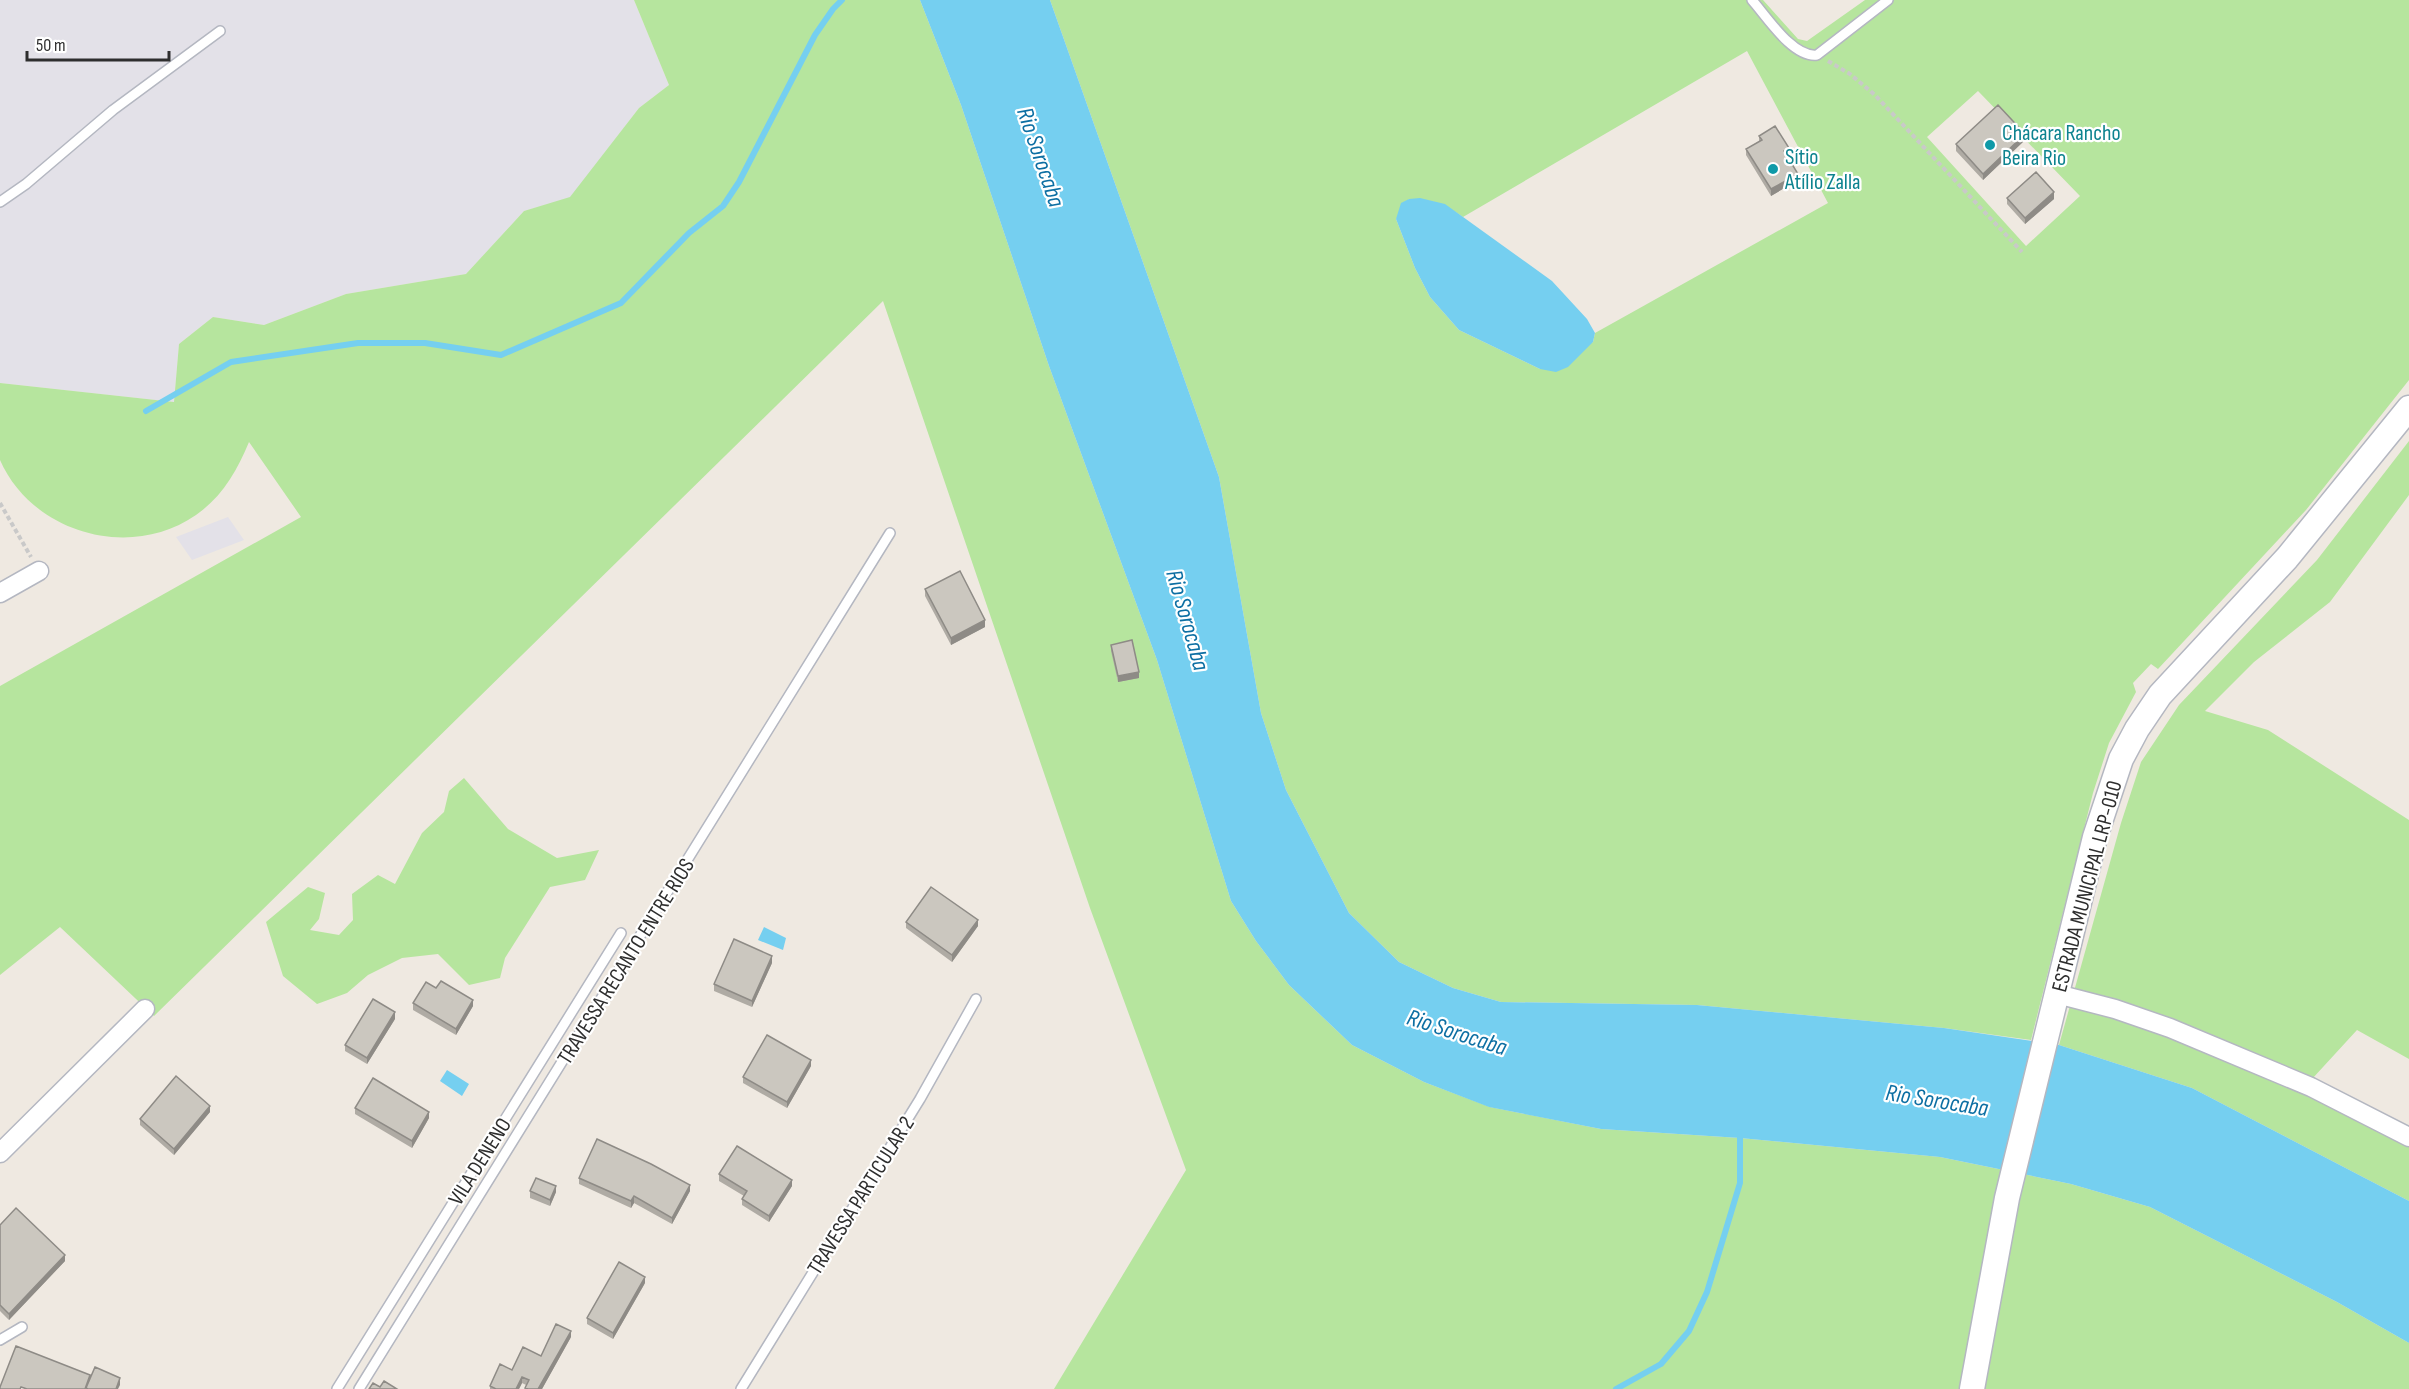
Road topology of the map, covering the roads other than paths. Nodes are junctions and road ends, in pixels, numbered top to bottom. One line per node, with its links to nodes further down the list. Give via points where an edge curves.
1 (1752, 0): 2 (lane, via 1794,49 1817,55)
2 (1888, 0)
3 (220, 31): 4 (lane, via 113,110)
4 (0, 202)
5 (2409, 408): 11 (street, ESTRADA MUNICIPAL LRP-010, via 2313,528 2160,695 2137,729 2121,759 2095,837)
6 (890, 534): 18 (lane, TRAVESSA RECANTO ENTRE RIOS)
7 (39, 571): 8 (street)
8 (0, 593)
9 (621, 933): 17 (lane, VILA DENENO)
10 (976, 999): 19 (lane, TRAVESSA PARTICULAR 2, via 920,1099)
11 (2054, 1005): 13 (street, via 2115,1009 2170,1028 2311,1087); 20 (street, ESTRADA MUNICIPAL LRP-010, via 2007,1198)
12 (145, 1009): 14 (street)
13 (2409, 1137)
14 (0, 1153)
15 (22, 1327): 16 (lane)
16 (0, 1340)
17 (337, 1389)
18 (359, 1389)
19 (741, 1389)
20 (1972, 1389)

